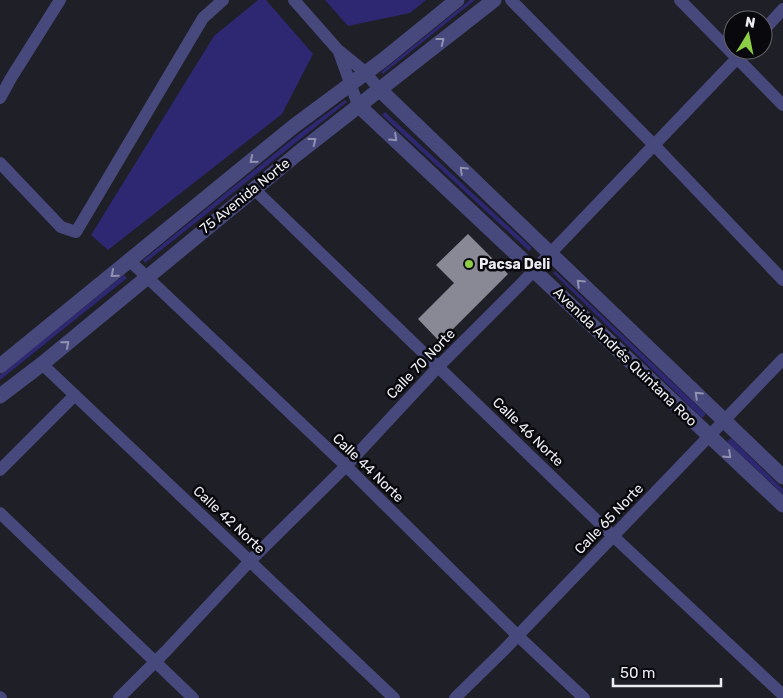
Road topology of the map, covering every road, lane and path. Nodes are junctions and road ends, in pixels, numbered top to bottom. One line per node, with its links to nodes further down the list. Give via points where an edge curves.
1 (60, 0): 17 (street)
2 (223, 0): 21 (street, via 204,18 76,232 61,228)
3 (294, 0): 11 (street, Avenida Andrés Quintana Roo)
4 (457, 0): 14 (street, 75 Avenida Norte)
5 (494, 0): 16 (street, 75 Avenida Norte, one-way to 5)
6 (511, 0): 20 (street)
7 (680, 0): 10 (street)
8 (783, 9): 9 (street)
9 (773, 20)
10 (723, 38)
11 (338, 50): 14 (street, Avenida Andrés Quintana Roo); 15 (street, Avenida Andrés Quintana Roo)
12 (735, 60): 20 (street, Calle 70 Norte)
13 (746, 60): 19 (street)
14 (365, 72): 15 (street, 75 Avenida Norte); 16 (street, Avenida Andrés Quintana Roo)
15 (350, 83): 18 (street, Avenida Andrés Quintana Roo); 24 (street, 75 Avenida Norte, one-way to 24)
16 (379, 89): 18 (street, 75 Avenida Norte); 23 (street, Avenida Andrés Quintana Roo, one-way to 16)
17 (0, 98)
18 (358, 105): 22 (street, 75 Avenida Norte, one-way to 18); 25 (street, Avenida Andrés Quintana Roo, one-way to 25)
19 (783, 105)
20 (654, 145): 23 (street, Calle 70 Norte); 27 (street)
21 (0, 163)
22 (254, 189): 26 (street, 75 Avenida Norte); 31 (street, Calle 46 Norte)
23 (550, 254): 25 (street, Calle 70 Norte); 34 (street, Avenida Andrés Quintana Roo, one-way to 23)
24 (130, 261): 26 (street, Calle 44 Norte); 30 (street, 75 Avenida Norte, one-way to 30)
25 (534, 270): 31 (street, Calle 70 Norte); 35 (street, Avenida Andrés Quintana Roo)
26 (146, 277): 29 (street, 75 Avenida Norte, one-way to 26); 36 (street, Calle 44 Norte)
27 (783, 280)
28 (783, 359): 34 (street, Calle 65 Norte)
29 (42, 364): 32 (street, 75 Avenida Norte); 33 (street, Calle 42 Norte)
30 (0, 366)
31 (439, 366): 36 (street, Calle 70 Norte); 41 (street, Calle 46 Norte)
32 (0, 396)
33 (75, 396): 37 (street); 42 (street, Calle 42 Norte)
34 (724, 420): 35 (street, Calle 65 Norte); 38 (street, Avenida Andrés Quintana Roo)
35 (708, 436): 39 (street, Avenida Andrés Quintana Roo, one-way to 39); 41 (street, Calle 65 Norte)
36 (346, 466): 42 (street, Calle 70 Norte); 43 (street, Calle 44 Norte)
37 (0, 470)
38 (783, 477)
39 (783, 505)
40 (0, 513): 44 (street)
41 (613, 536): 43 (street, Calle 65 Norte); 45 (street, Calle 46 Norte)
42 (250, 561): 44 (street, Calle 70 Norte); 48 (street, Calle 42 Norte)
43 (518, 636): 49 (street, Calle 65 Norte); 50 (street, Calle 44 Norte)
44 (154, 662): 46 (street, Calle 70 Norte); 47 (street)
45 (783, 695)
46 (119, 698)
47 (193, 698)
48 (394, 698)
49 (455, 698)
50 (584, 698)

